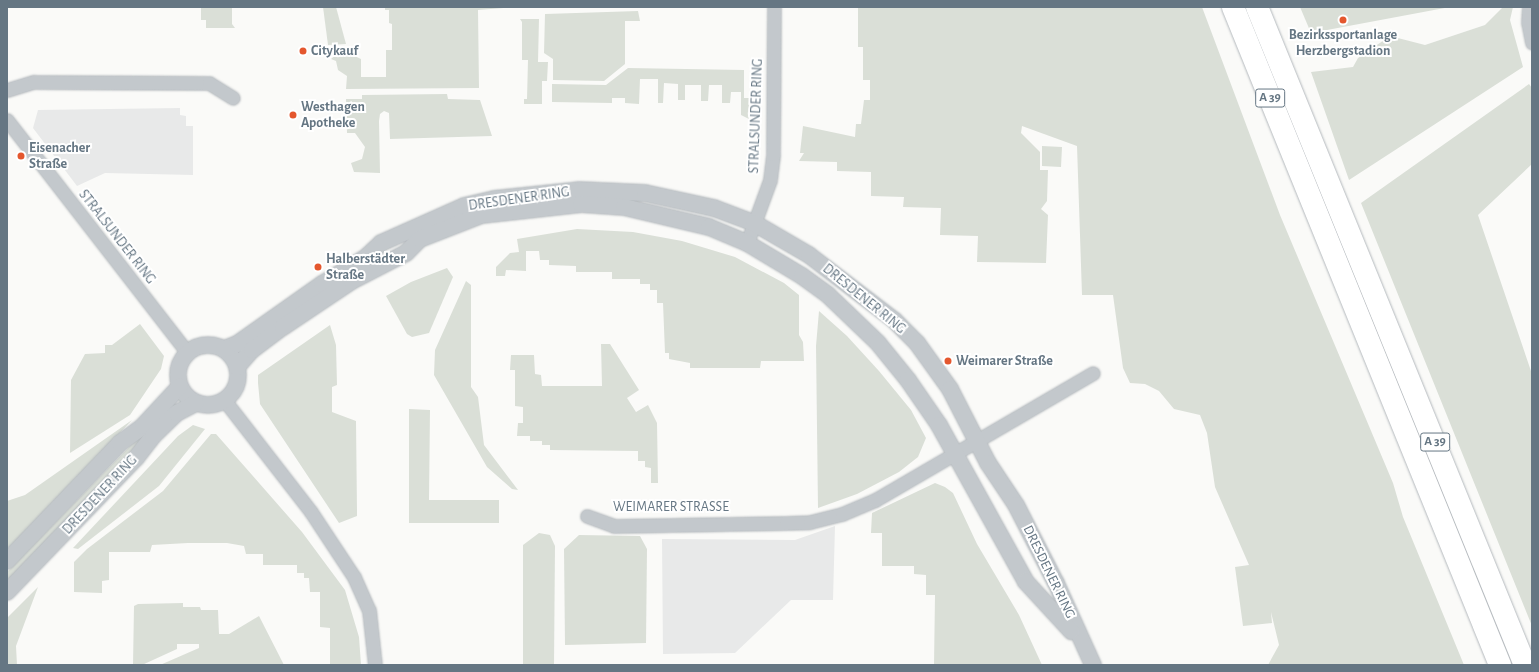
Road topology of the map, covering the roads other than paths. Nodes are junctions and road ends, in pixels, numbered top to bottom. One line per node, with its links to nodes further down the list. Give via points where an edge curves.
1 (774, 7): 9 (street, STRALSUNDER RING, via 773,154 770,180)
2 (1233, 7): 26 (highway, A 39)
3 (1257, 7): 27 (highway, A 39)
4 (1529, 7): 5 (street, via 1528,22)
5 (1532, 43)
6 (7, 90): 7 (street, via 34,82 209,83)
7 (233, 98)
8 (7, 120): 12 (street, STRALSUNDER RING)
9 (754, 223): 10 (street); 11 (street, DRESDENER RING, via 714,208 679,199 618,190 557,191 481,201 427,221 382,243 365,258 322,284 237,344); 18 (street, DRESDENER RING, via 809,255 894,320 917,343 935,367)
10 (747, 242): 13 (street, DRESDENER RING, via 709,227 624,207 581,204 482,216 420,239 406,253 352,281 289,323 252,350); 19 (street, DRESDENER RING, via 802,276 859,323 908,380)
11 (224, 349): 12 (street, via 205,345); 13 (street)
12 (188, 353): 15 (street, via 179,369)
13 (237, 367): 16 (street, via 238,382)
14 (1093, 373): 18 (street)
15 (180, 386): 17 (street); 21 (street, DRESDENER RING, via 143,426 120,443)
16 (225, 401): 17 (street, DRESDENER RING, via 211,405); 23 (street, via 311,512 354,577 369,610)
17 (196, 403): 22 (street, DRESDENER RING, via 177,413 153,436 136,458)
18 (977, 439): 19 (street); 25 (street, DRESDENER RING, via 988,463 1028,528)
19 (955, 452): 20 (street, WEIMARER STRASSE, via 875,500 842,514 810,522 614,526); 24 (street, DRESDENER RING, via 1015,565 1026,582 1064,620)
20 (587, 516)
21 (7, 561)
22 (7, 592)
23 (375, 665)
24 (1086, 665)
25 (1093, 665)
26 (1500, 665)
27 (1525, 665)

